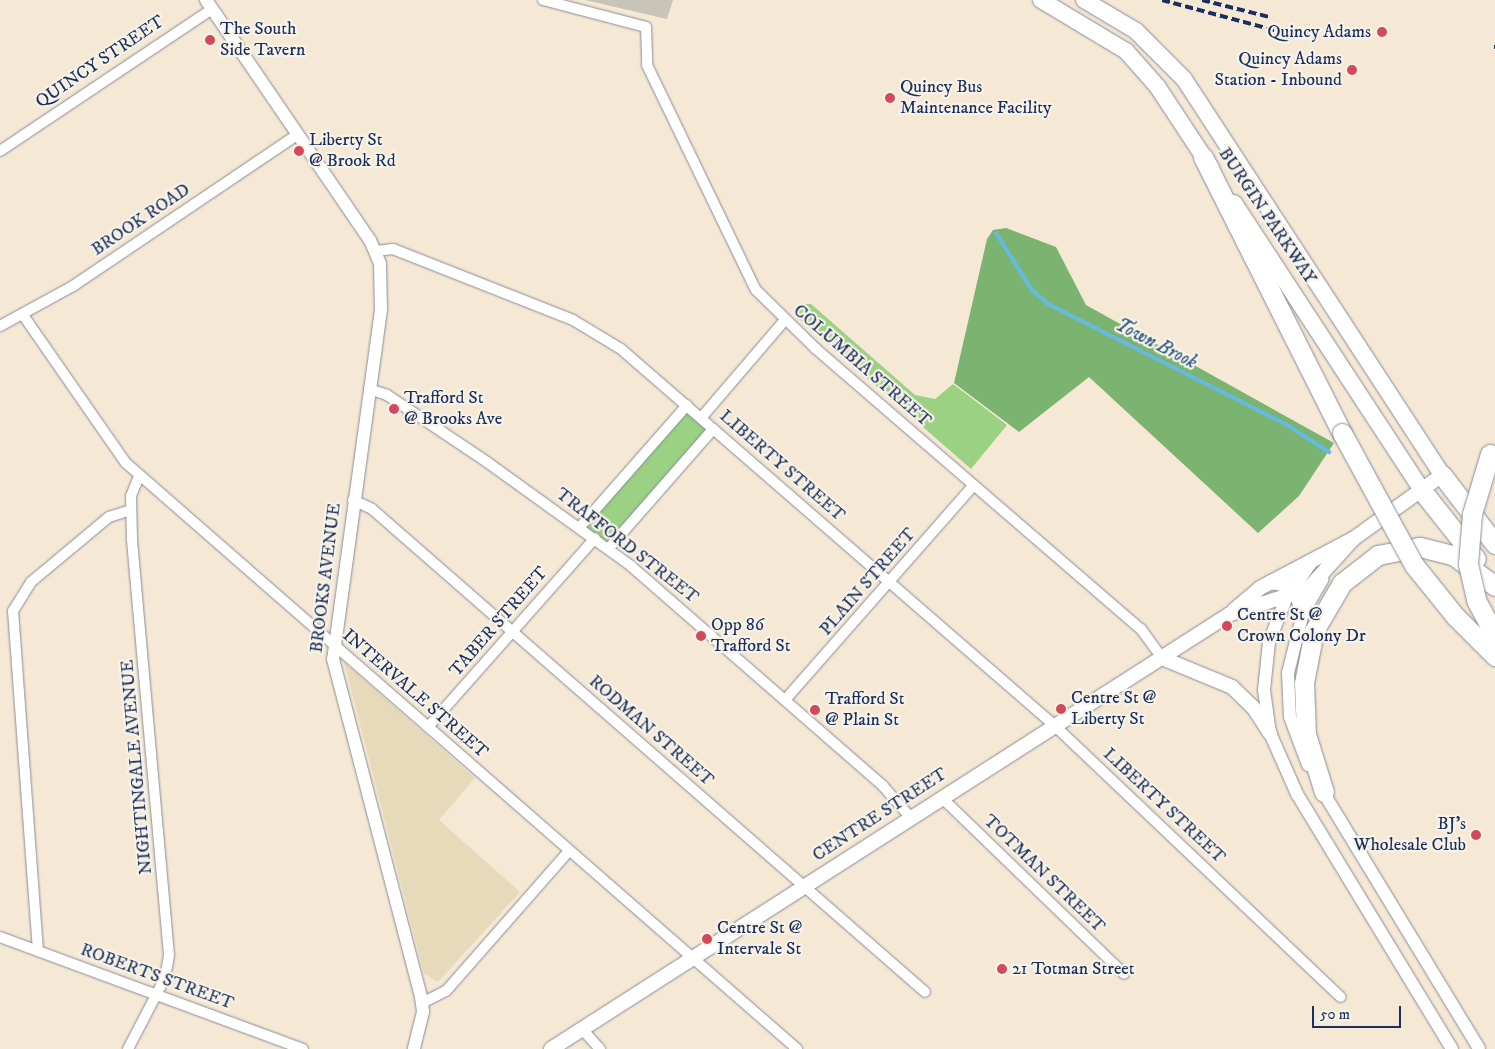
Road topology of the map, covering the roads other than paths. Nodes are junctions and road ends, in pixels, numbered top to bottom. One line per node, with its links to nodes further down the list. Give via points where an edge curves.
1 (542, 0): 10 (street, COLUMBIA STREET, via 646,27 645,58 653,80 752,283)
2 (1041, 0): 7 (main road, BURGIN PARKWAY, via 1126,51 1157,86)
3 (1084, 0): 16 (main road, BURGIN PARKWAY, via 1136,31 1184,79)
4 (211, 3): 5 (street); 6 (street, QUINCY STREET)
5 (297, 134): 8 (street); 9 (street, BROOK ROAD)
6 (0, 151)
7 (1203, 157): 20 (main road, BURGIN PARKWAY); 40 (highway, bridge, via 1342,434 1414,565 1455,616)
8 (376, 251): 12 (street, BROOKS AVENUE, via 382,300); 13 (street, LIBERTY STREET, via 395,250 582,324 621,349)
9 (23, 315): 11 (street, BROOK ROAD); 17 (street, INTERVALE STREET, via 114,448)
10 (785, 320): 14 (street); 19 (street, COLUMBIA STREET)
11 (0, 326)
12 (369, 389): 21 (street, BROOKS AVENUE); 23 (street, TRAFFORD STREET, via 387,395)
13 (687, 405): 14 (street, LIBERTY STREET); 23 (street)
14 (701, 418): 15 (street, LIBERTY STREET)
15 (713, 429): 27 (street); 32 (street, LIBERTY STREET)
16 (1442, 475): 20 (main road, CENTRE STREET); 26 (highway)
17 (139, 476): 22 (street, NIGHTINGALE AVENUE, via 131,490); 39 (street, INTERVALE STREET)
18 (1495, 476): 38 (highway, bridge, via 1490,454 1472,514 1468,564 1476,600)
19 (974, 485): 32 (street, PLAIN STREET); 41 (street, COLUMBIA STREET, via 1141,630)
20 (1423, 492): 25 (main road, CENTRE STREET); 30 (highway)
21 (353, 500): 37 (street, RODMAN STREET, via 372,509); 39 (street, BROOKS AVENUE)
22 (131, 510): 52 (street, via 109,517 31,582 13,611); 56 (street, NIGHTINGALE AVENUE, via 168,945 167,971)
23 (580, 527): 24 (street, TRAFFORD STREET)
24 (595, 538): 27 (street, TRAFFORD STREET); 37 (street, TABER STREET)
25 (1353, 539): 28 (main road, CENTRE STREET); 29 (main road, CENTRE STREET)
26 (1495, 544)
27 (609, 548): 42 (street, TRAFFORD STREET)
28 (1320, 553): 31 (main road, CENTRE STREET); 34 (street)
29 (1331, 569): 34 (main road, CENTRE STREET); 35 (street)
30 (1495, 580)
31 (1271, 582): 34 (main road); 36 (main road, CENTRE STREET)
32 (889, 583): 42 (street, PLAIN STREET); 43 (street, LIBERTY STREET)
33 (1495, 586): 46 (highway, via 1453,555 1420,547 1378,555 1342,583 1316,626 1304,683 1306,734)
34 (1293, 593): 35 (main road); 36 (main road, CENTRE STREET); 45 (street, via 1271,633 1265,670)
35 (1303, 613): 46 (street, via 1290,661 1288,706 1305,760)
36 (1230, 614): 41 (main road, CENTRE STREET)
37 (512, 632): 44 (street, TABER STREET); 50 (street, RODMAN STREET)
38 (1495, 635)
39 (333, 644): 44 (street, INTERVALE STREET); 58 (street, BROOKS AVENUE, via 336,675)
40 (1495, 656)
41 (1162, 658): 43 (main road, CENTRE STREET); 45 (main road, via 1232,687 1253,707)
42 (785, 700): 48 (street, TRAFFORD STREET, via 884,786)
43 (1054, 726): 47 (main road, CENTRE STREET); 57 (street, LIBERTY STREET)
44 (428, 727): 49 (street, INTERVALE STREET)
45 (1270, 733): 66 (street, via 1294,787)
46 (1324, 792): 67 (street)
47 (942, 798): 48 (main road, CENTRE STREET); 54 (street, TOTMAN STREET)
48 (911, 818): 50 (main road, CENTRE STREET)
49 (569, 851): 53 (street, INTERVALE STREET); 58 (street, via 446,991)
50 (804, 887): 53 (main road, CENTRE STREET); 55 (street, RODMAN STREET)
51 (0, 937): 52 (street, ROBERTS STREET)
52 (38, 951): 56 (street, ROBERTS STREET)
53 (692, 958): 59 (main road, CENTRE STREET); 65 (street, INTERVALE STREET)
54 (1124, 974)
55 (925, 992)
56 (156, 994): 60 (street, NIGHTINGALE AVENUE); 61 (street, ROBERTS STREET)
57 (1341, 997)
58 (422, 1003): 62 (street, BROOKS AVENUE)
59 (582, 1029): 63 (main road, CENTRE STREET); 64 (street)
60 (128, 1049)
61 (303, 1049)
62 (414, 1049)
63 (551, 1049)
64 (600, 1049)
65 (797, 1049)
66 (1452, 1049)
67 (1479, 1049)

